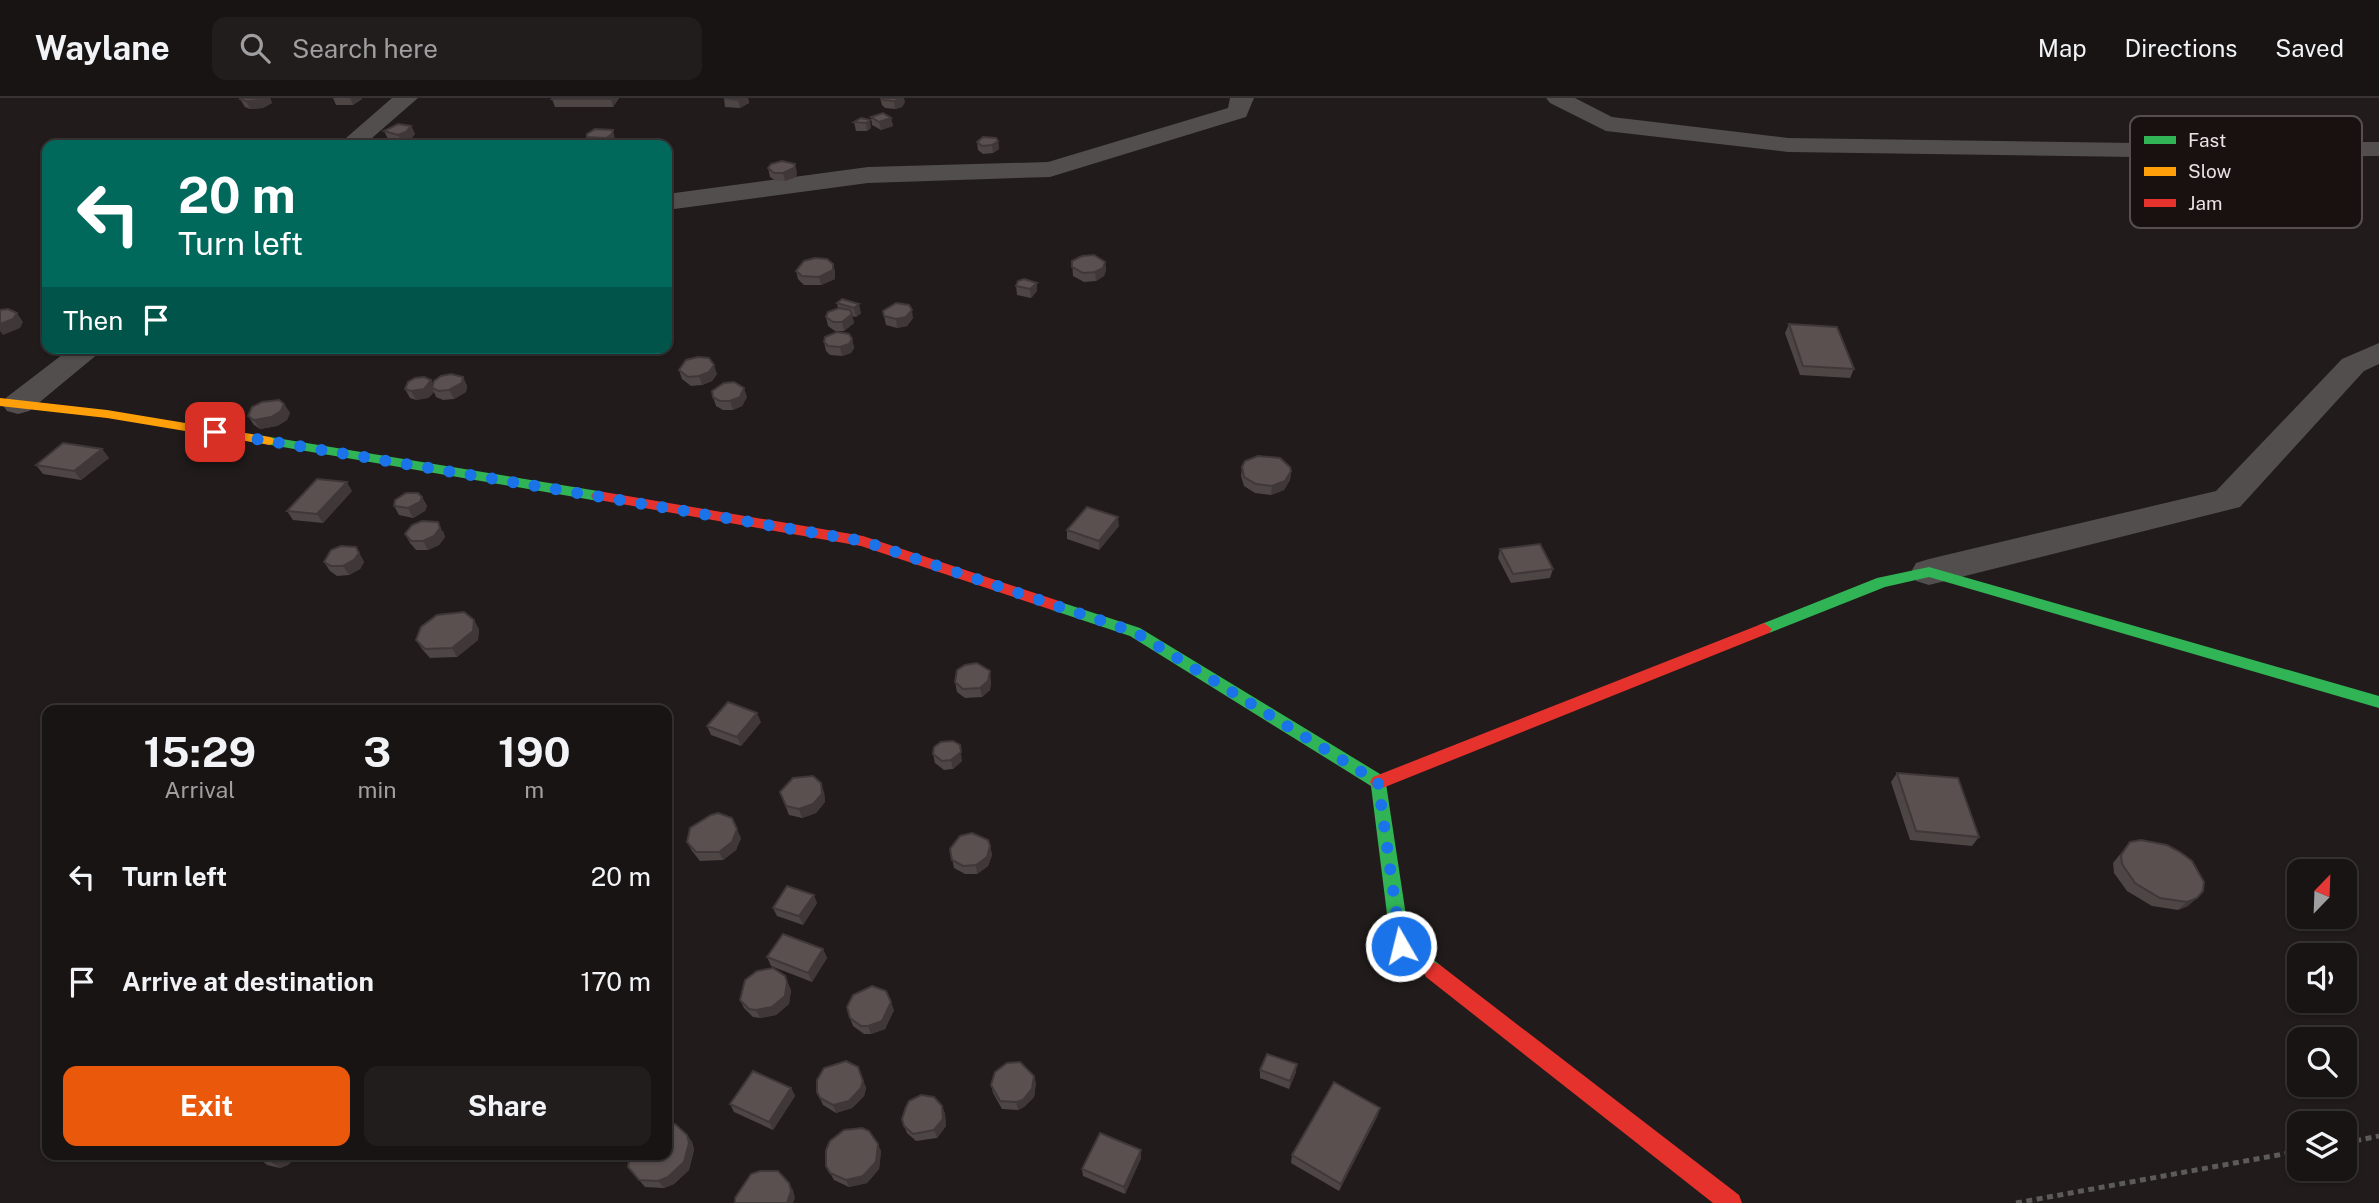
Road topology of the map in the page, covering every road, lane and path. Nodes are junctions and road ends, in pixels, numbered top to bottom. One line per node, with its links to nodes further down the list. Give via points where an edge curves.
1 (406, 98): 4 (street)
2 (1242, 98): 8 (street, via 1238,112 1050,169 868,175)
3 (1558, 98): 7 (street, via 1606,124 1788,145)
4 (356, 140)
5 (2362, 149): 6 (street)
6 (2376, 149)
7 (2130, 150)
8 (672, 201)
9 (2379, 352): 12 (street, via 2353,365 2228,499)
10 (81, 354): 11 (street)
11 (9, 403): 14 (street, via 107,414 863,541 1135,632)
12 (1929, 572): 13 (street); 14 (street, via 1882,582)
13 (2379, 702)
14 (1378, 782): 18 (street, via 1401,946)
15 (2379, 1136): 16 (path)
16 (2357, 1141)
17 (2287, 1153): 19 (path)
18 (1731, 1203)
19 (2016, 1203)

